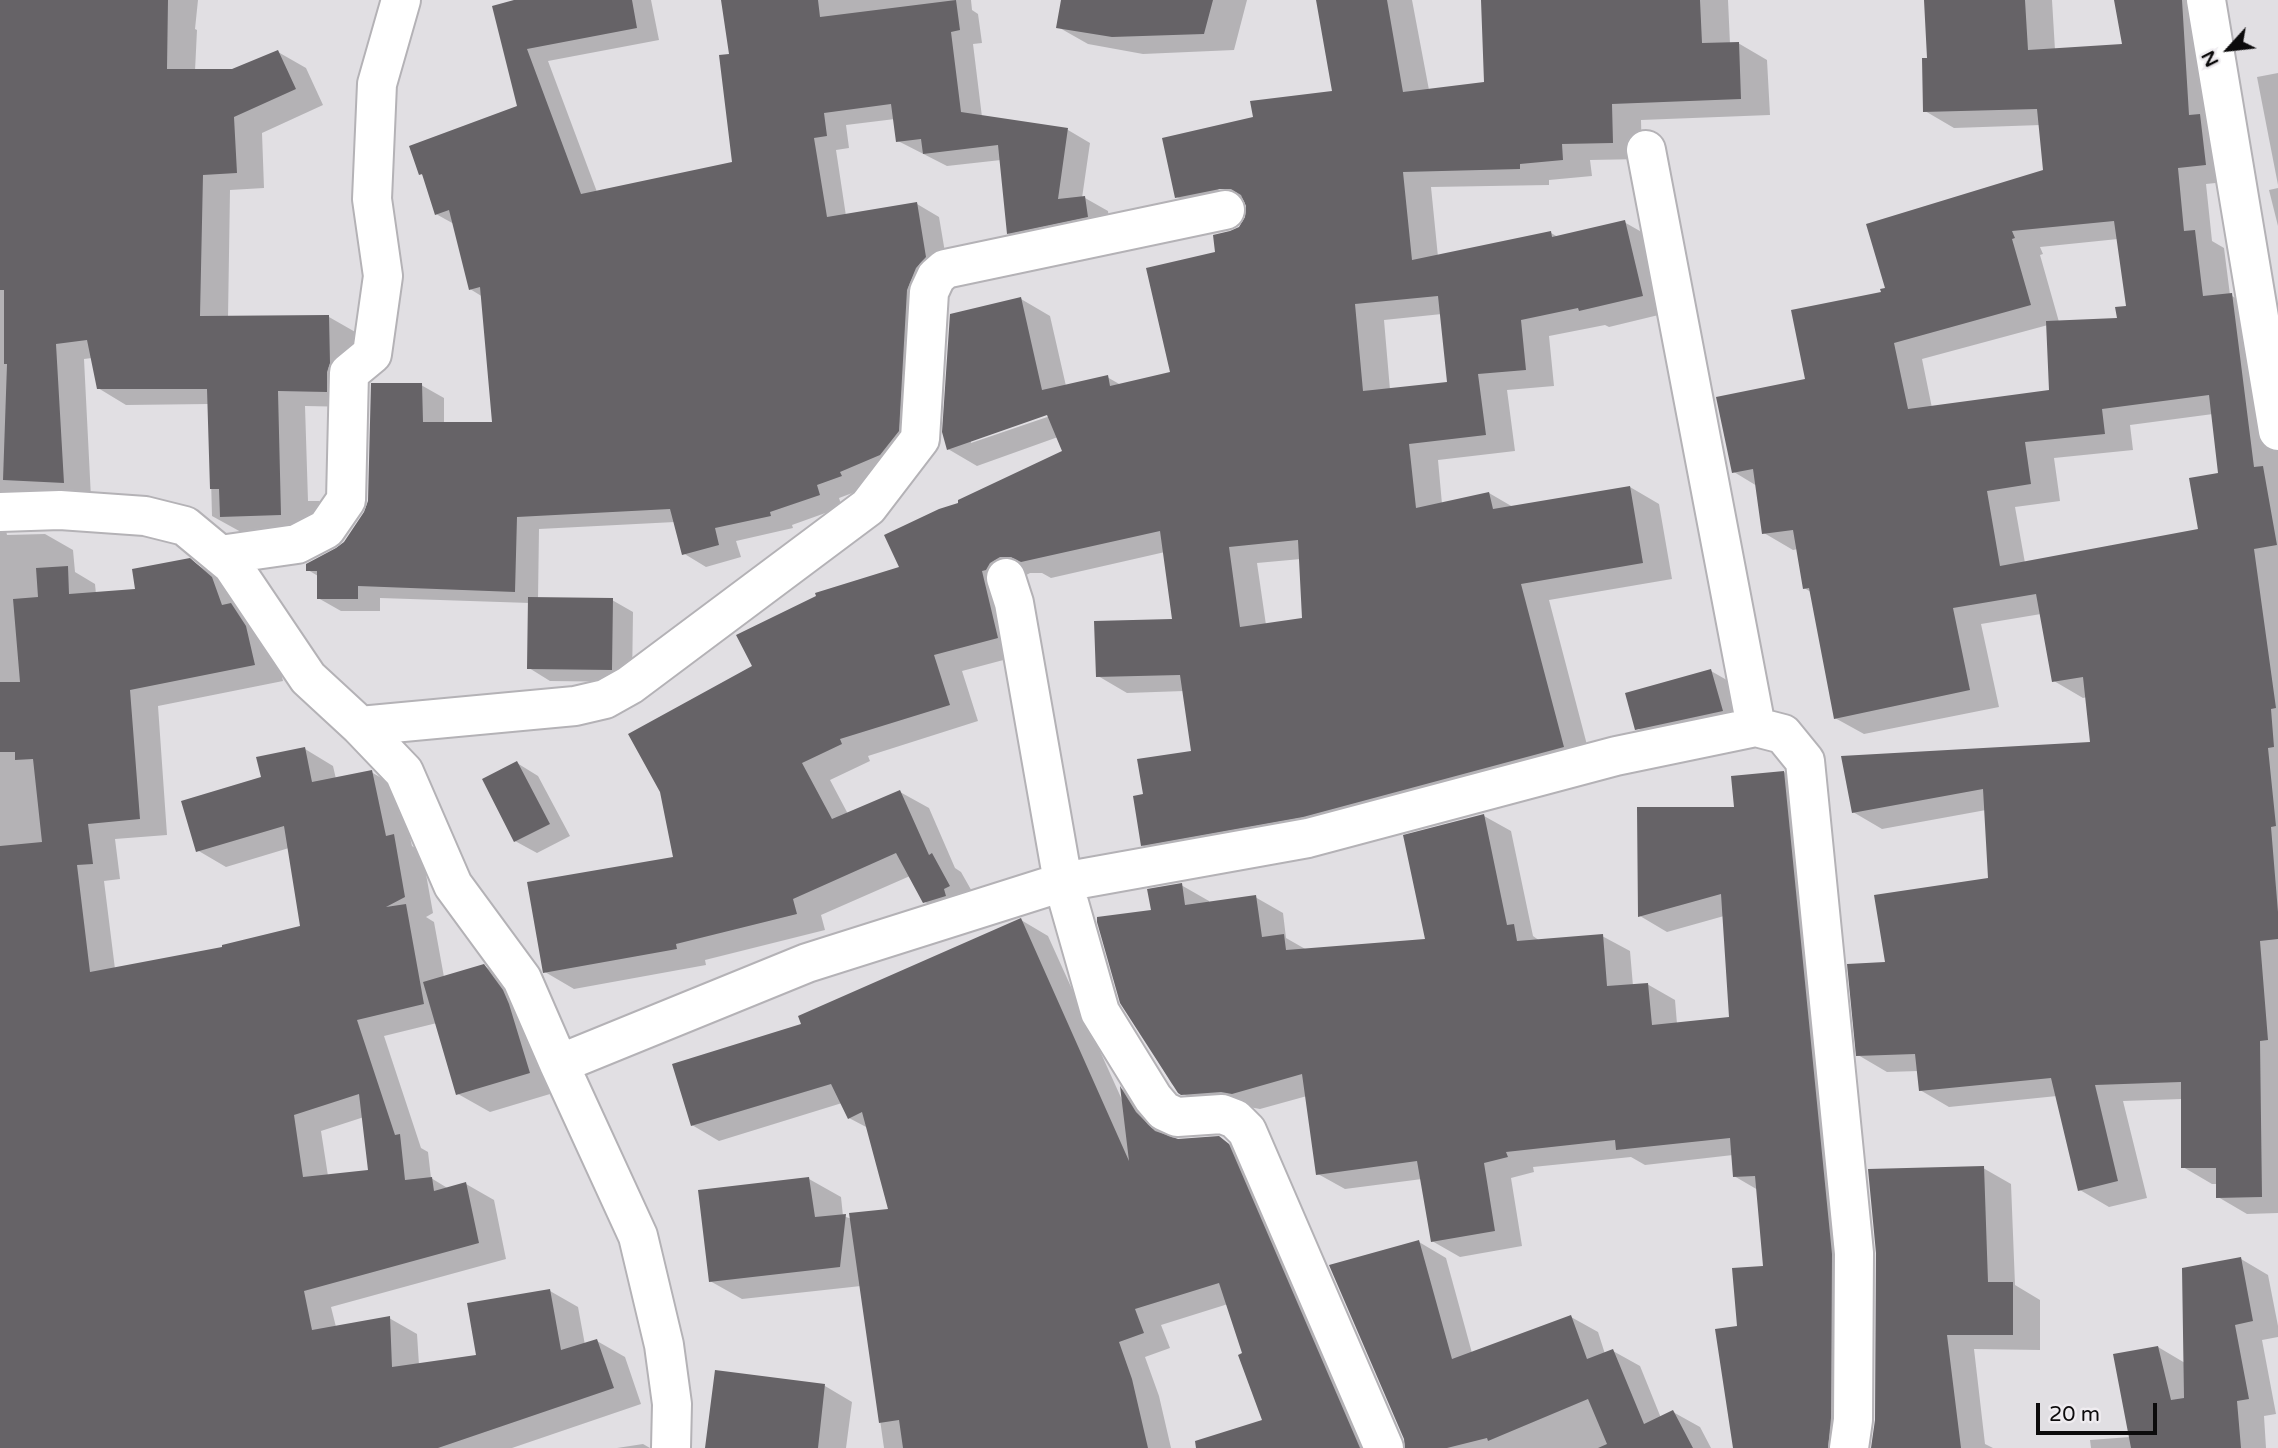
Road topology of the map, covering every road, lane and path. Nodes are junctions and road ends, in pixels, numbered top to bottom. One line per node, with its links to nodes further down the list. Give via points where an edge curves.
1 (401, 0): 7 (street, via 377,85 372,199 383,276 372,354 349,373 346,500 326,529 297,544)
2 (2206, 0): 5 (street)
3 (1646, 150): 10 (street)
4 (1225, 210): 9 (street, via 945,269 929,292 920,439 913,449 868,507 630,685 605,699 575,706)
5 (2278, 431)
6 (0, 512): 7 (street, via 60,510 145,516 185,526)
7 (220, 555): 9 (street, via 232,565 308,678)
8 (1006, 578): 11 (street)
9 (360, 726): 12 (street, via 404,772 453,885 522,979)
10 (1756, 727): 11 (street, via 1616,756 1308,838); 15 (street, via 1783,734 1805,761 1854,1253)
11 (1063, 882): 12 (street, via 807,963); 14 (street, via 1100,1012 1153,1098 1177,1117 1222,1114 1247,1130)
12 (558, 1064): 13 (street, via 638,1236 664,1345 672,1404)
13 (671, 1448)
14 (1384, 1448)
15 (1849, 1448)

